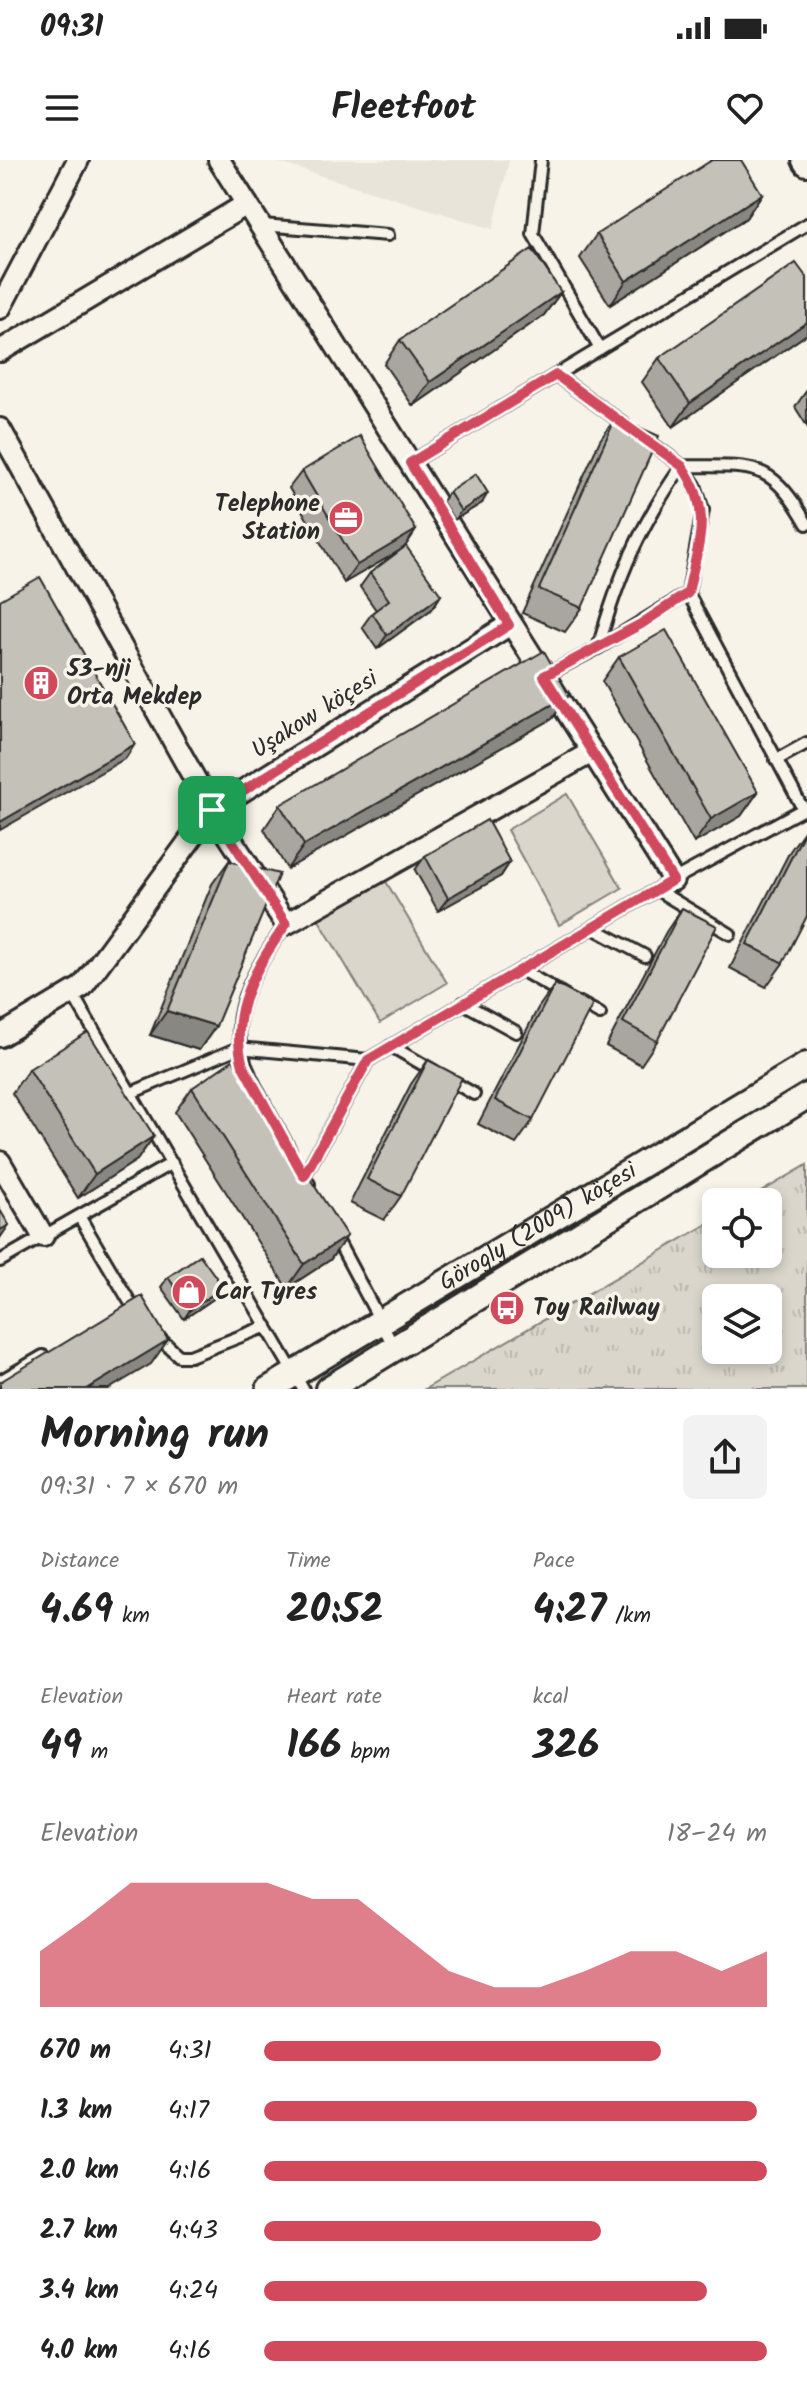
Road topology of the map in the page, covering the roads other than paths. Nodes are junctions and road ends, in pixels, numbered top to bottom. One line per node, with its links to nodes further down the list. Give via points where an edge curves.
1 (78, 160): 8 (street)
2 (219, 160): 4 (street)
3 (541, 160): 9 (lane, via 533,234)
4 (247, 204): 6 (street); 10 (street)
5 (807, 224): 9 (lane)
6 (260, 225): 7 (lane); 13 (street)
7 (388, 235)
8 (2, 298)
9 (600, 349): 11 (lane)
10 (0, 351)
11 (556, 375): 13 (lane); 14 (lane)
12 (0, 429): 24 (street)
13 (410, 463): 17 (street)
14 (682, 466): 15 (lane, via 747,466 766,472 783,486); 16 (lane, via 703,510); 18 (lane, via 649,514 615,589)
15 (807, 524)
16 (688, 593): 18 (lane); 22 (lane)
17 (509, 625): 19 (street); 24 (street, Uşakow köçesi)
18 (598, 648): 19 (lane)
19 (544, 676): 21 (street)
20 (807, 743): 22 (lane)
21 (592, 752): 25 (street); 26 (street)
22 (776, 760): 23 (lane)
23 (805, 808): 25 (lane)
24 (212, 810): 26 (street); 31 (street, Uşakow köçesi, via 82,987)
25 (665, 885): 27 (lane); 28 (lane)
26 (286, 924): 37 (lane, via 260,961 239,1012)
27 (593, 928): 29 (lane); 30 (lane)
28 (730, 934)
29 (645, 956)
30 (521, 970): 32 (lane); 33 (lane)
31 (72, 993): 35 (street, Uşakow köçesi); 40 (lane)
32 (463, 1003): 34 (lane); 36 (lane)
33 (600, 1014)
34 (516, 1032)
35 (0, 1036)
36 (391, 1046): 38 (lane); 41 (lane)
37 (238, 1048): 38 (lane); 40 (lane); 45 (lane)
38 (368, 1060): 45 (lane)
39 (807, 1065): 52 (street, Görogly (2009) köçesi)
40 (131, 1093): 44 (lane)
41 (474, 1094)
42 (807, 1096): 56 (street, Görogly (2009) köçesi)
43 (0, 1162): 49 (street)
44 (172, 1163): 47 (lane); 54 (lane)
45 (304, 1176): 46 (lane)
46 (311, 1189)
47 (79, 1216): 49 (lane); 51 (lane)
48 (331, 1229): 52 (lane)
49 (43, 1236): 50 (lane)
50 (0, 1261)
51 (133, 1311)
52 (379, 1323): 56 (lane); 58 (street, Görogly (2009) köçesi)
53 (149, 1326): 54 (lane, via 179,1356)
54 (267, 1326): 58 (lane)
55 (56, 1349): 57 (lane)
56 (395, 1349): 60 (street, Görogly (2009) köçesi)
57 (1, 1379)
58 (299, 1381): 59 (street, Görogly (2009) köçesi)
59 (269, 1389)
60 (328, 1389)

